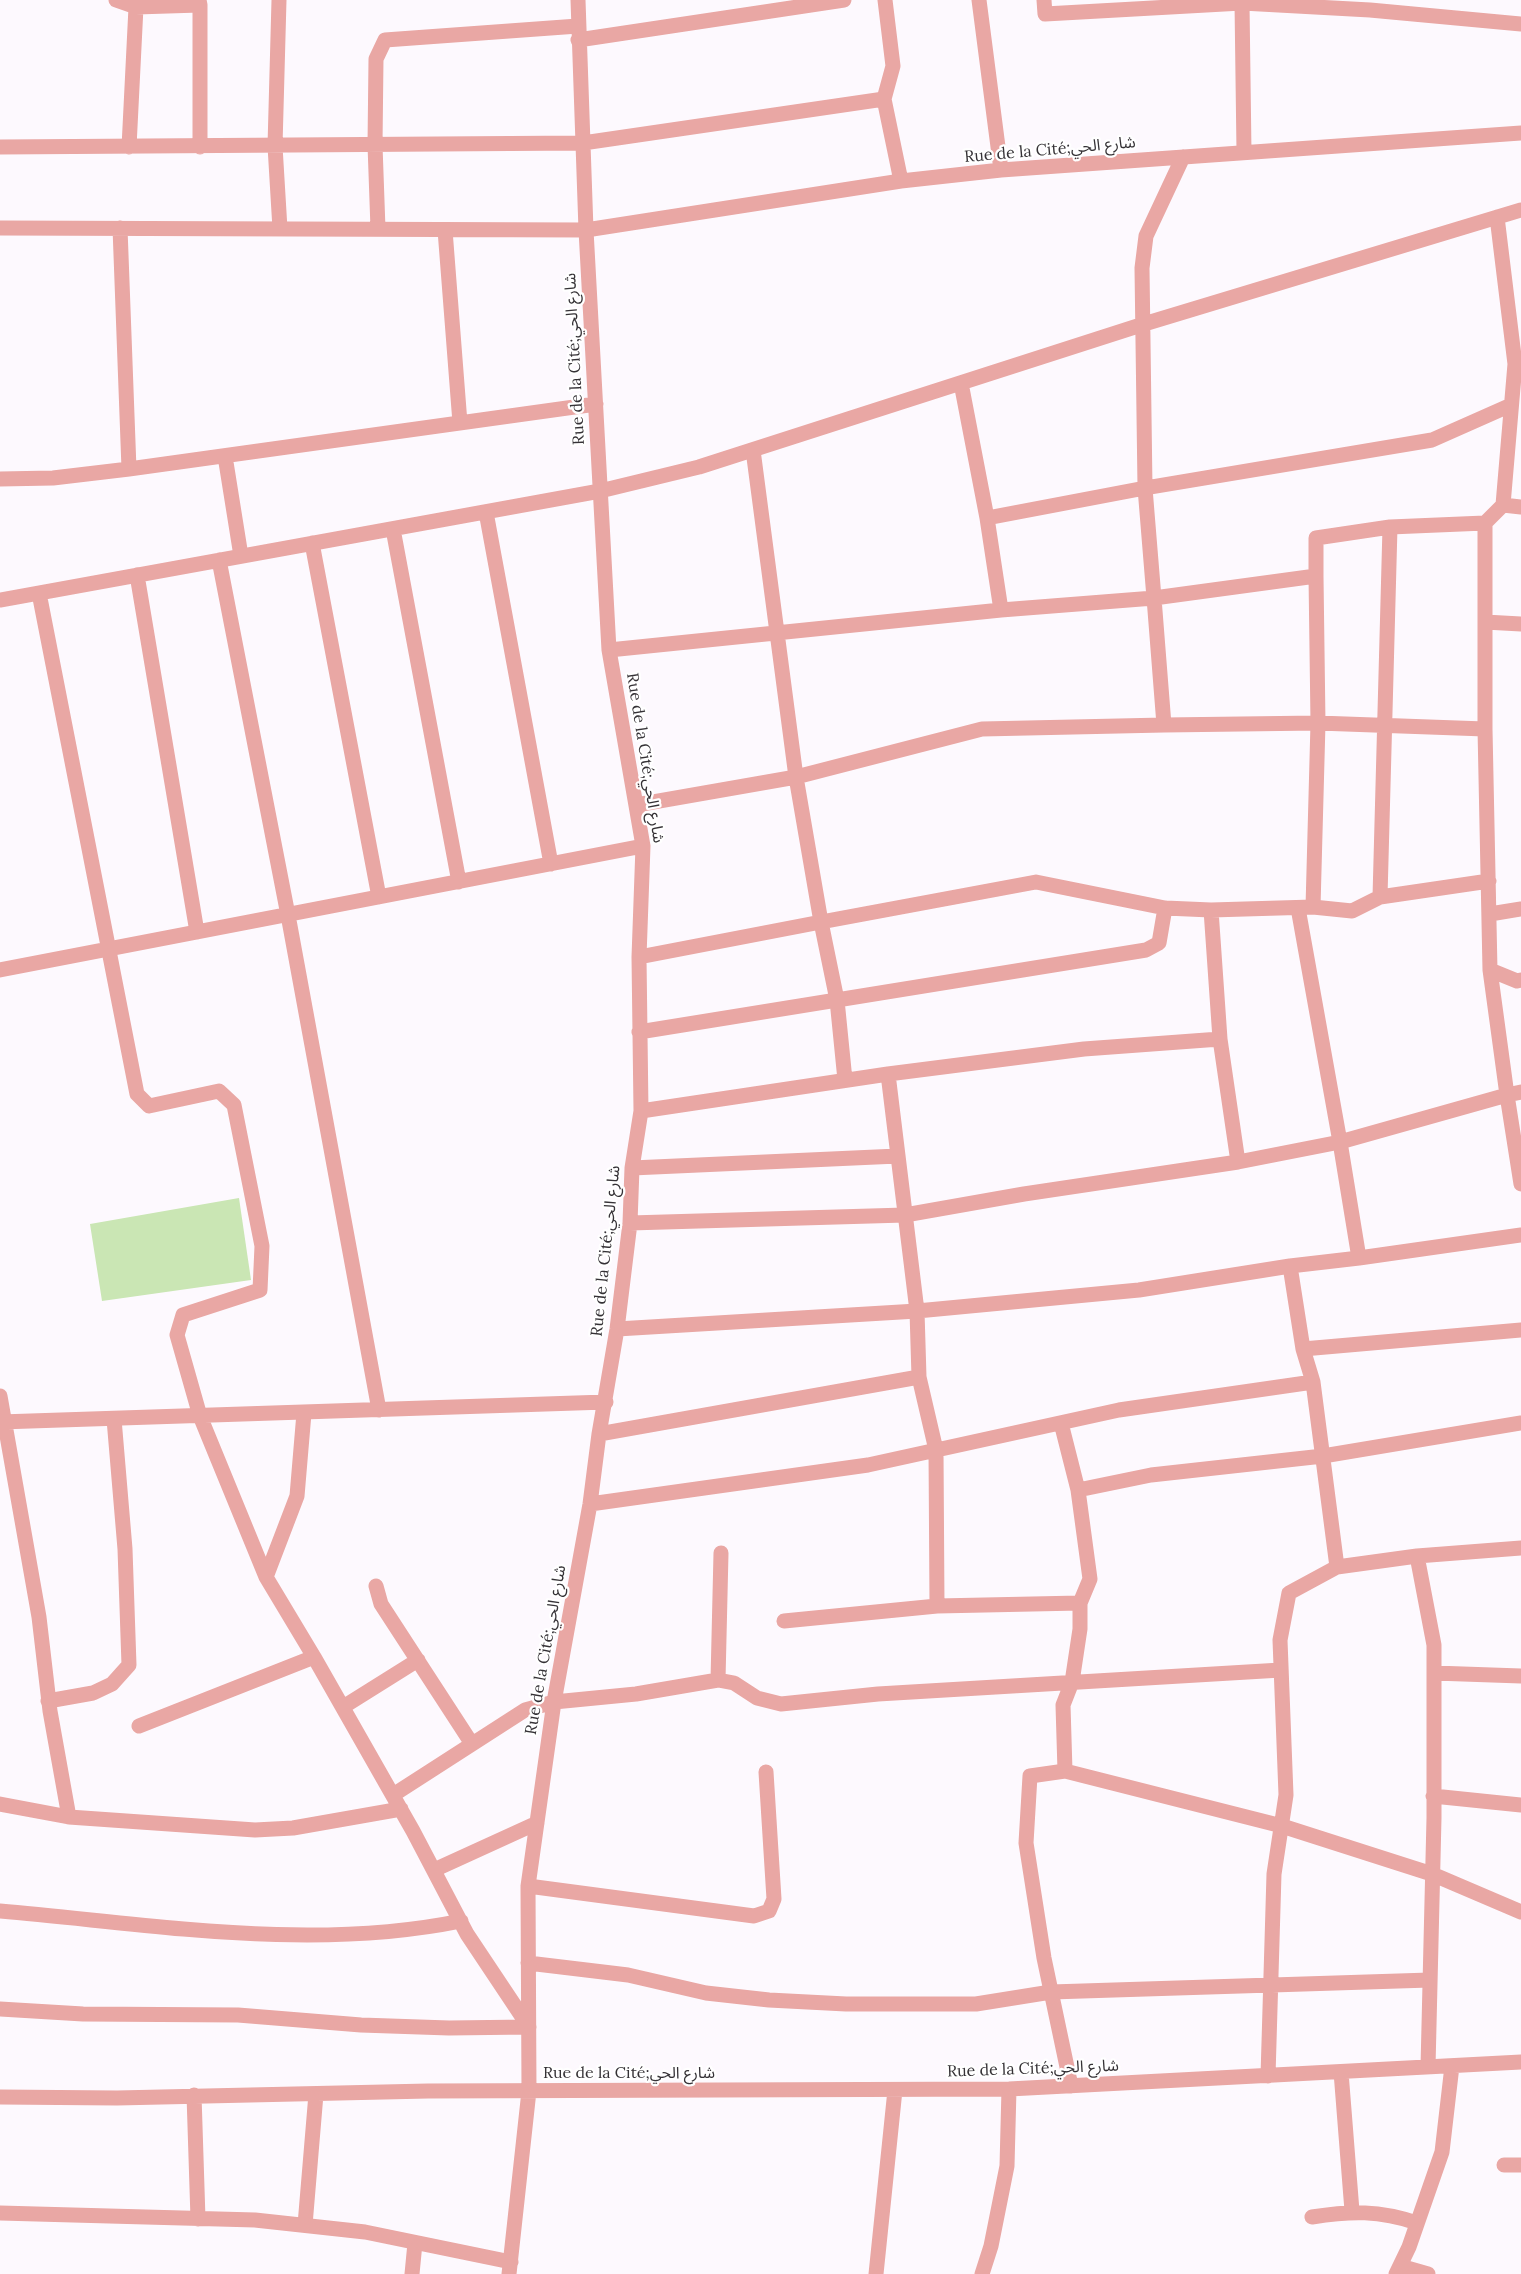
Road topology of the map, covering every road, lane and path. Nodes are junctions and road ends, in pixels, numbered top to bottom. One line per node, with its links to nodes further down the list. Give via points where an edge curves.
1 (116, 0): 10 (street)
2 (279, 0): 18 (street)
3 (578, 0): 12 (street, Rue de la Cité;شارع الحي)
4 (844, 0): 12 (street)
5 (885, 0): 13 (street, via 894,66)
6 (978, 0): 23 (street)
7 (1044, 0): 8 (street, via 1045,14)
8 (1242, 1): 11 (street); 21 (street)
9 (200, 3): 10 (street); 20 (street)
10 (136, 6): 17 (street)
11 (1521, 24)
12 (578, 33): 15 (street, Rue de la Cité;شارع الحي); 16 (street, via 385,40 376,59)
13 (884, 99): 15 (street); 24 (street)
14 (1521, 133): 21 (street, Rue de la Cité;شارع الحي)
15 (583, 143): 16 (street); 32 (street, Rue de la Cité;شارع الحي)
16 (375, 145): 18 (street); 30 (street)
17 (129, 146): 19 (street); 20 (street)
18 (275, 146): 20 (street); 29 (street)
19 (0, 147)
20 (200, 147)
21 (1244, 152): 22 (street, Rue de la Cité;شارع الحي)
22 (1183, 157): 23 (street, Rue de la Cité;شارع الحي); 33 (street, via 1146,236 1142,268)
23 (1001, 170): 24 (street, Rue de la Cité;شارع الحي)
24 (901, 181): 32 (street, Rue de la Cité;شارع الحي)
25 (1521, 210): 26 (street)
26 (1497, 217): 33 (street); 34 (street)
27 (0, 228): 28 (street)
28 (120, 228): 29 (street); 41 (street)
29 (280, 229): 30 (street)
30 (378, 229): 31 (street)
31 (445, 230): 32 (street); 38 (street)
32 (586, 230): 36 (street, Rue de la Cité;شارع الحي)
33 (1144, 324): 35 (street); 43 (street)
34 (1518, 364): 37 (street)
35 (962, 383): 39 (street); 48 (street)
36 (596, 404): 38 (street); 44 (street, Rue de la Cité;شارع الحي)
37 (1511, 405): 43 (street, via 1432,440); 45 (street)
38 (460, 423): 40 (street)
39 (753, 450): 44 (street); 63 (street)
40 (225, 456): 41 (street); 53 (street)
41 (129, 469): 42 (street, via 53,478)
42 (0, 480)
43 (1145, 488): 48 (street); 58 (street)
44 (600, 491): 47 (street); 64 (street, Rue de la Cité;شارع الحي)
45 (1503, 505): 46 (street); 49 (street)
46 (1521, 507)
47 (486, 512): 51 (street); 72 (street)
48 (987, 518): 60 (street)
49 (1485, 523): 50 (street); 61 (street)
50 (1390, 527): 56 (street, via 1316,538); 66 (street)
51 (393, 529): 52 (street); 74 (street)
52 (312, 543): 53 (street); 75 (street)
53 (241, 556): 54 (street)
54 (219, 560): 55 (street); 83 (street)
55 (137, 575): 57 (street); 85 (street)
56 (1316, 576): 58 (street); 65 (street)
57 (39, 593): 59 (street); 86 (street)
58 (1154, 598): 60 (street); 67 (street)
59 (0, 600)
60 (1001, 610): 63 (street)
61 (1486, 622): 62 (street); 68 (street)
62 (1521, 624)
63 (778, 634): 64 (street); 69 (street)
64 (609, 650): 70 (street, Rue de la Cité;شارع الحي)
65 (1318, 724): 66 (street); 67 (street); 77 (street)
66 (1384, 724): 68 (street); 76 (street)
67 (1164, 725): 69 (street, via 982,729)
68 (1485, 729): 73 (street)
69 (796, 777): 70 (street); 84 (street)
70 (636, 804): 71 (street, Rue de la Cité;شارع الحي)
71 (643, 846): 72 (street); 87 (street, Rue de la Cité;شارع الحي)
72 (550, 864): 74 (street)
73 (1489, 881): 76 (street); 82 (street)
74 (458, 882): 75 (street)
75 (379, 897): 83 (street)
76 (1380, 897): 77 (street, via 1352,911)
77 (1313, 907): 79 (street)
78 (1165, 908): 81 (street); 84 (street, via 1036,882); 91 (street, via 1159,943 1146,950)
79 (1298, 908): 81 (street); 98 (street)
80 (1521, 909): 82 (street)
81 (1211, 910): 93 (street)
82 (1490, 914): 89 (street)
83 (288, 915): 85 (street); 116 (street)
84 (821, 922): 87 (street); 91 (street)
85 (198, 932): 86 (street)
86 (108, 949): 88 (street); 118 (street, via 137,1094 149,1106 220,1091 234,1104 238,1123 262,1246 260,1290 183,1315 177,1335)
87 (639, 957): 92 (street, Rue de la Cité;شارع الحي)
88 (0, 970)
89 (1490, 970): 90 (street); 96 (street)
90 (1521, 980)
91 (837, 1000): 92 (street); 95 (street)
92 (639, 1032): 97 (street, Rue de la Cité;شارع الحي)
93 (1220, 1039): 94 (street, via 1084,1049); 100 (street)
94 (888, 1074): 95 (street); 99 (street)
95 (845, 1080): 97 (street)
96 (1514, 1094): 98 (street); 102 (street)
97 (641, 1111): 101 (street, Rue de la Cité;شارع الحي)
98 (1340, 1142): 100 (street); 106 (street)
99 (898, 1156): 101 (street); 103 (street)
100 (1238, 1162): 103 (street)
101 (632, 1168): 104 (street, Rue de la Cité;شارع الحي)
102 (1521, 1184)
103 (905, 1215): 104 (street); 108 (street)
104 (630, 1223): 109 (street, Rue de la Cité;شارع الحي)
105 (1521, 1235): 106 (street)
106 (1359, 1258): 107 (street)
107 (1290, 1266): 108 (street, via 1139,1290); 111 (street)
108 (916, 1311): 109 (street); 112 (street)
109 (617, 1329): 115 (street, Rue de la Cité;شارع الحي)
110 (1521, 1330): 111 (street)
111 (1303, 1349): 113 (street)
112 (918, 1378): 123 (street); 124 (street)
113 (1313, 1382): 121 (street, via 1119,1410); 125 (street)
114 (0, 1396): 120 (street)
115 (606, 1402): 116 (street); 123 (street, Rue de la Cité;شارع الحي)
116 (379, 1410): 117 (street)
117 (304, 1412): 118 (street); 132 (street, via 297,1496)
118 (200, 1416): 119 (street); 132 (street)
119 (114, 1419): 120 (street); 144 (street, via 126,1559 129,1665 112,1684 94,1693)
120 (2, 1422): 144 (street, via 39,1617)
121 (1061, 1422): 124 (street); 126 (street)
122 (1521, 1423): 125 (street)
123 (599, 1434): 127 (street, Rue de la Cité;شارع الحي)
124 (936, 1450): 127 (street, via 868,1465); 135 (street)
125 (1323, 1456): 126 (street, via 1151,1475); 131 (street)
126 (1078, 1490): 134 (street, via 1090,1579)
127 (590, 1504): 145 (street, Rue de la Cité;شارع الحي)
128 (1521, 1548): 130 (street)
129 (721, 1553): 142 (street)
130 (1417, 1556): 131 (street); 140 (street, via 1434,1645)
131 (1337, 1567): 139 (street, via 1289,1593 1280,1640)
132 (266, 1577): 137 (street)
133 (376, 1586): 138 (street, via 381,1604)
134 (1080, 1603): 135 (street); 143 (street, via 1080,1629)
135 (937, 1606): 136 (street)
136 (784, 1621)
137 (314, 1657): 146 (street); 147 (street)
138 (418, 1660): 146 (street); 148 (street)
139 (1281, 1670): 143 (street); 157 (street, via 1286,1794)
140 (1434, 1673): 141 (street); 151 (street)
141 (1521, 1676)
142 (718, 1680): 143 (street, via 734,1683 757,1698 781,1704 878,1694); 145 (street, via 636,1694)
143 (1072, 1682): 149 (street, via 1063,1705)
144 (48, 1701): 155 (street)
145 (554, 1702): 148 (street, via 526,1710); 156 (street, Rue de la Cité;شارع الحي)
146 (343, 1707): 152 (street)
147 (139, 1726)
148 (472, 1744): 152 (street)
149 (1065, 1771): 157 (street); 167 (street, via 1030,1776 1026,1843)
150 (766, 1772): 160 (street, via 774,1899 769,1911 754,1916)
151 (1434, 1796): 154 (street); 159 (street)
152 (397, 1802): 155 (street, via 293,1828 255,1830); 158 (street)
153 (0, 1804): 155 (street)
154 (1521, 1805)
155 (69, 1817)
156 (537, 1823): 158 (street); 160 (street, Rue de la Cité;شارع الحي)
157 (1282, 1826): 159 (street); 166 (street, via 1274,1874)
158 (434, 1870): 163 (street)
159 (1432, 1874): 162 (street); 165 (street)
160 (528, 1886): 164 (street, Rue de la Cité;شارع الحي)
161 (0, 1911): 163 (street, via 207,1931 315,1936 417,1930)
162 (1521, 1912)
163 (461, 1921): 169 (street)
164 (528, 1963): 167 (street, via 628,1975 706,1993 769,2000 846,2004 976,2004); 169 (street, Rue de la Cité;شارع الحي)
165 (1430, 1980): 166 (street); 172 (street)
166 (1271, 1985): 167 (street); 174 (street)
167 (1051, 1992): 175 (street)
168 (0, 2009): 169 (street, via 83,2014 238,2015 400,2026)
169 (529, 2027): 178 (street, Rue de la Cité;شارع الحي)
170 (1521, 2062): 171 (street, Rue de la Cité;شارع الحي)
171 (1452, 2066): 172 (street, Rue de la Cité;شارع الحي); 188 (street, via 1442,2152)
172 (1428, 2067): 173 (street, Rue de la Cité;شارع الحي)
173 (1341, 2072): 174 (street, Rue de la Cité;شارع الحي); 184 (street)
174 (1268, 2076): 175 (street, Rue de la Cité;شارع الحي)
175 (1071, 2086): 176 (street, Rue de la Cité;شارع الحي)
176 (1009, 2089): 177 (street, Rue de la Cité;شارع الحي); 195 (street, via 1008,2166)
177 (896, 2090): 178 (street, Rue de la Cité;شارع الحي); 194 (street)
178 (529, 2091): 179 (street); 191 (street)
179 (316, 2094): 180 (street); 189 (street)
180 (194, 2096): 181 (street); 187 (street)
181 (0, 2097)
182 (1504, 2164): 183 (street)
183 (1521, 2165)
184 (1352, 2211): 186 (street); 188 (street, via 1393,2214)
185 (0, 2213): 187 (street)
186 (1312, 2217)
187 (198, 2219): 189 (street)
188 (1417, 2223): 192 (street)
189 (305, 2225): 190 (street, via 365,2232)
190 (415, 2243): 191 (street); 193 (street)
191 (510, 2268)
192 (1398, 2270): 196 (street)
193 (412, 2274)
194 (876, 2274)
195 (982, 2274)
196 (1428, 2274)

